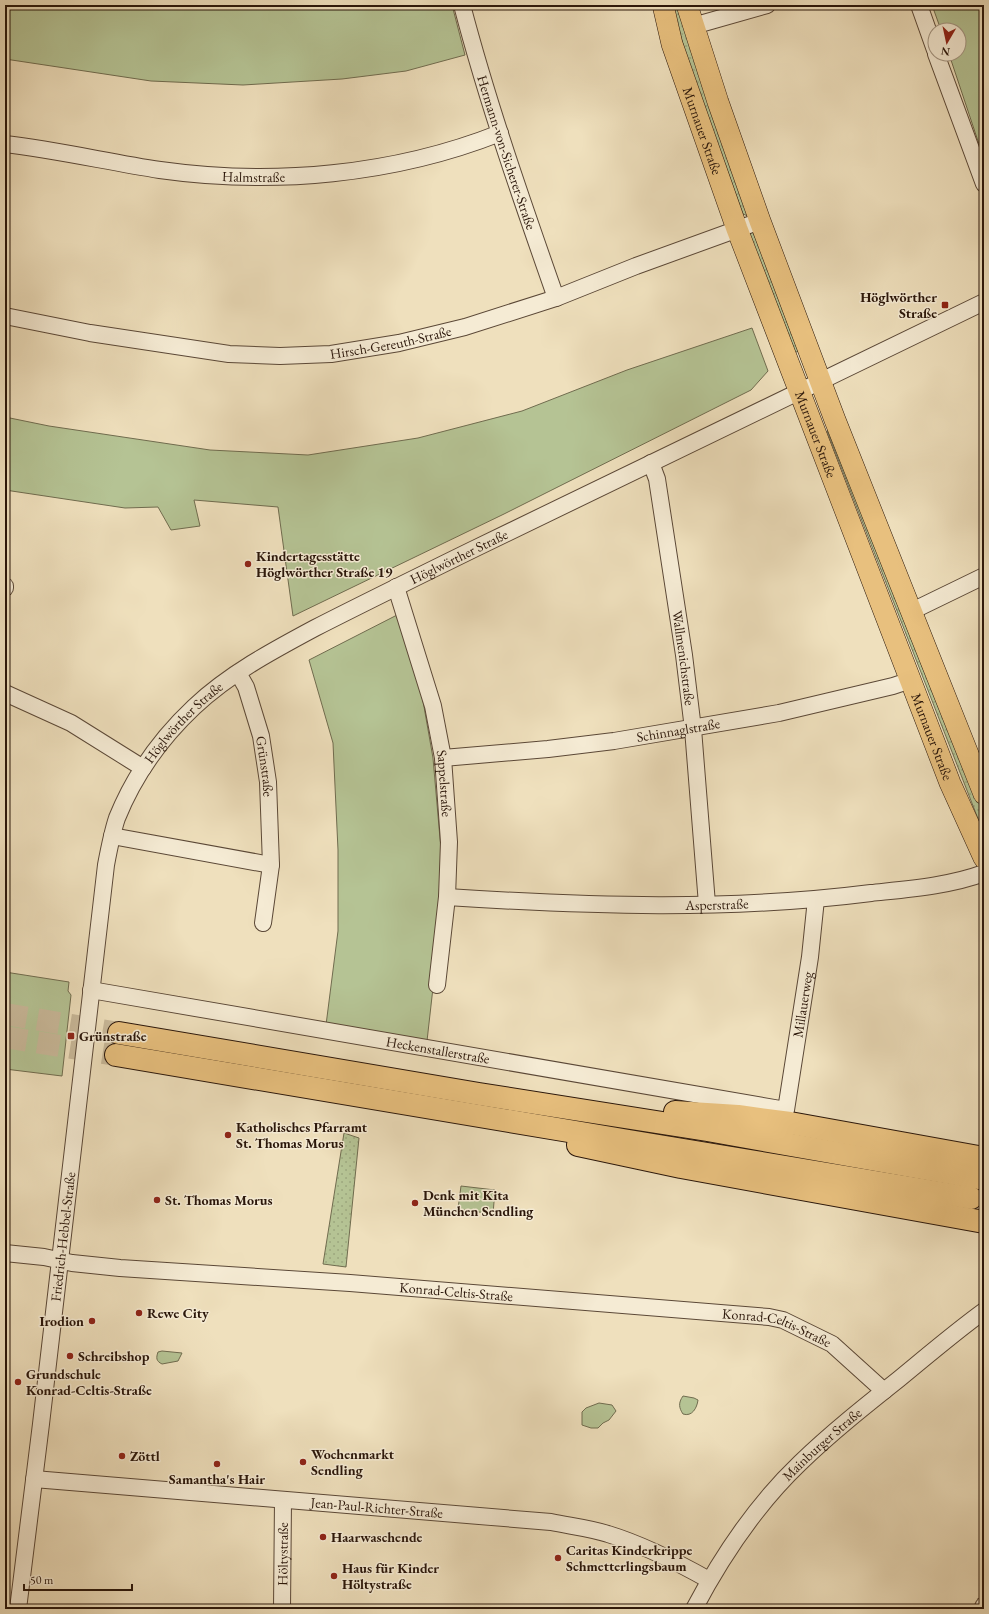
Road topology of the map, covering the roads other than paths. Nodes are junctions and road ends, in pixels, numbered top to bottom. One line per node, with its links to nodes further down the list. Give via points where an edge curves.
1 (462, 5): 9 (street, Hermann-von-Sicherer-Straße)
2 (663, 5): 13 (main road, Murnauer Straße, via 672,44)
3 (687, 5): 6 (main road, Murnauer Straße)
4 (767, 5): 6 (street)
5 (919, 5): 7 (street)
6 (694, 26): 12 (main road, Murnauer Straße)
7 (927, 28)
8 (939, 62): 11 (street)
9 (500, 133): 10 (street, Halmstraße, via 388,165 284,177 234,177 161,170); 14 (street, Hermann-von-Sicherer-Straße)
10 (5, 144)
11 (984, 184)
12 (760, 222): 13 (street, Hirsch-Gereuth-Straße); 17 (main road, Murnauer Straße)
13 (738, 229): 14 (street, Hirsch-Gereuth-Straße); 18 (main road, Murnauer Straße)
14 (556, 298): 16 (street, Hirsch-Gereuth-Straße, via 465,327 399,343 324,354 280,356 229,354 90,334)
15 (984, 302): 17 (street, Höglwörther Straße)
16 (5, 316)
17 (820, 380): 18 (street, Höglwörther Straße); 22 (main road, Murnauer Straße)
18 (799, 390): 19 (street, Höglwörther Straße); 24 (main road, Murnauer Straße)
19 (651, 462): 21 (street, Höglwörther Straße); 26 (street, Wallmenichstraße, via 657,479)
20 (984, 576): 22 (street)
21 (396, 587): 23 (street, Höglwörther Straße, via 261,657); 27 (street, Sappelstraße, via 433,706)
22 (912, 611): 29 (main road, Murnauer Straße)
23 (238, 673): 28 (street, Höglwörther Straße, via 216,688 180,720); 32 (street, Grünstraße, via 246,687 261,736 268,782)
24 (911, 680): 26 (street, Schinnaglstraße, via 778,713); 31 (main road, Murnauer Straße, via 950,783)
25 (5, 693): 28 (street, via 71,723)
26 (693, 729): 27 (street, Schinnaglstraße, via 590,745); 36 (street, Wallmenichstraße)
27 (443, 758): 34 (street, Sappelstraße, via 449,842)
28 (143, 768): 30 (street, Höglwörther Straße, via 123,806)
29 (984, 794)
30 (112, 836): 32 (street); 39 (street, Höglwörther Straße)
31 (984, 858)
32 (271, 865): 37 (street, Grünstraße)
33 (984, 873): 35 (street, Asperstraße, via 917,888)
34 (447, 897): 36 (street, Asperstraße, via 577,904); 38 (street, Sappelstraße)
35 (816, 899): 36 (street, Asperstraße); 43 (street, Millauerweg, via 810,957)
36 (707, 904)
37 (263, 923)
38 (437, 985)
39 (90, 990): 42 (street, Höglwörther Straße); 43 (street, Heckenstallerstraße)
40 (119, 1033): 44 (highway)
41 (116, 1055): 45 (highway)
42 (80, 1078): 51 (street, Friedrich-Hebbel-Straße)
43 (786, 1110)
44 (603, 1114): 46 (highway, via 645,1111 738,1116); 47 (highway)
45 (473, 1116): 48 (highway); 49 (highway, via 614,1154)
46 (984, 1158)
47 (984, 1179)
48 (971, 1198)
49 (984, 1222)
50 (5, 1252): 51 (street, Konrad-Celtis-Straße)
51 (60, 1260): 53 (street, Konrad-Celtis-Straße, via 120,1268 350,1283 769,1317 783,1320 832,1344); 54 (street, Friedrich-Hebbel-Straße)
52 (984, 1311): 53 (street, Mainburger Straße)
53 (884, 1391): 56 (street, Mainburger Straße, via 824,1440 774,1489 740,1533)
54 (34, 1478): 55 (street, Jean-Paul-Richter-Straße); 58 (street, Friedrich-Hebbel-Straße)
55 (283, 1500): 56 (street, Jean-Paul-Richter-Straße, via 550,1522 608,1534 676,1561); 59 (street, Höltystraße)
56 (709, 1580): 60 (street, Mainburger Straße)
57 (984, 1605): 61 (street)
58 (18, 1609)
59 (282, 1609)
60 (694, 1609)
61 (982, 1609)

